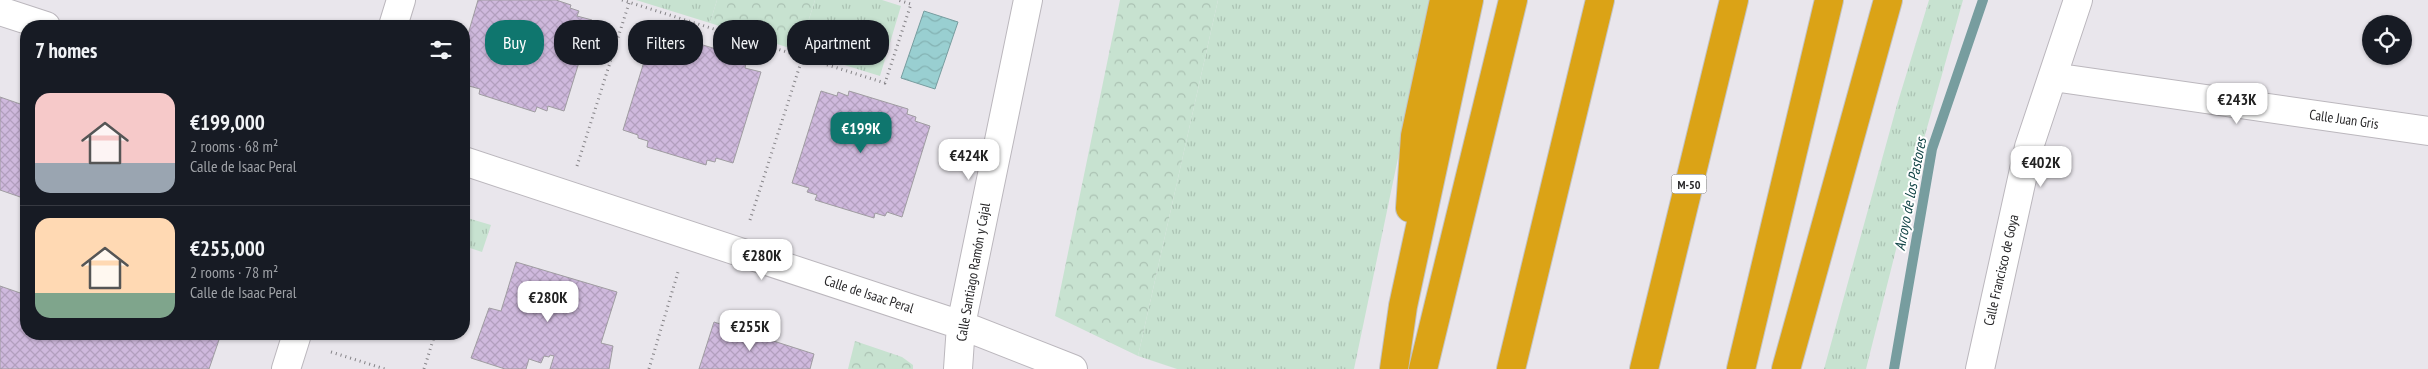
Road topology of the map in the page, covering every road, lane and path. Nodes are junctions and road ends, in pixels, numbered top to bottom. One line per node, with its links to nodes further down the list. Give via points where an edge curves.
1 (401, 0): 16 (street)
2 (622, 0): 13 (path)
3 (898, 0): 19 (path, via 911,4 885,83)
4 (1028, 0): 27 (street, Calle Santiago Ramón y Cajal)
5 (1444, 0): 26 (highway, via 1415,136)
6 (1469, 0): 26 (highway)
7 (1513, 0): 39 (highway)
8 (1600, 0): 40 (highway)
9 (1734, 0): 41 (highway, M-50)
10 (1829, 0): 42 (highway)
11 (1888, 0): 43 (highway)
12 (2078, 0): 20 (street, Calle Francisco de Goya)
13 (629, 1): 17 (path); 23 (path)
14 (0, 12): 15 (street)
15 (26, 20)
16 (394, 20)
17 (787, 51)
18 (800, 65): 24 (path)
19 (830, 65)
20 (2053, 77): 21 (street, Calle Juan Gris); 44 (street, Calle Francisco de Goya, via 2029,147)
21 (2428, 131)
22 (470, 163): 27 (street, Calle de Isaac Peral)
23 (577, 166)
24 (750, 220)
25 (678, 272): 35 (path)
26 (1403, 306): 38 (highway)
27 (961, 325): 36 (street, Calle Santiago Ramón y Cajal); 37 (street, Calle de Isaac Peral)
28 (295, 340): 32 (street)
29 (433, 340): 34 (path)
30 (331, 352): 31 (path)
31 (370, 367): 33 (path)
32 (286, 369)
33 (385, 369)
34 (424, 369)
35 (649, 369)
36 (958, 369)
37 (1073, 369)
38 (1394, 369)
39 (1423, 369)
40 (1511, 369)
41 (1644, 369)
42 (1741, 369)
43 (1786, 369)
44 (1980, 369)

